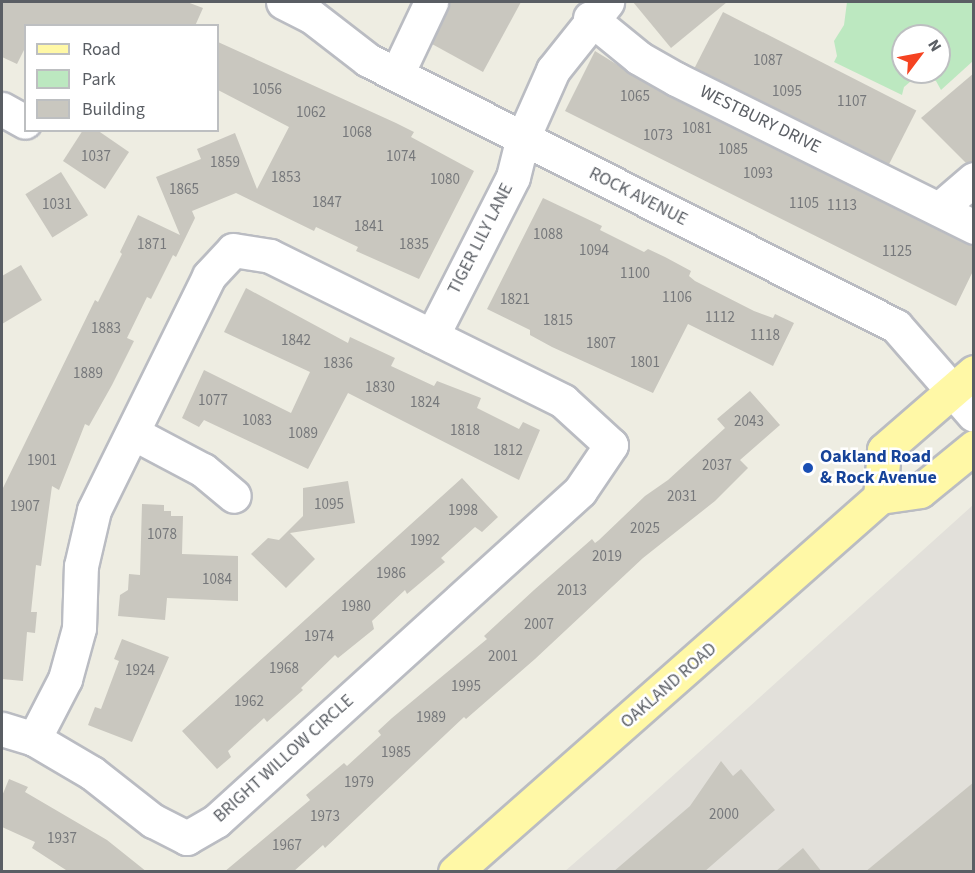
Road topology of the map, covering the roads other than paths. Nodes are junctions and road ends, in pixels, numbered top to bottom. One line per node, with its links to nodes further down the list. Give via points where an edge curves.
1 (283, 2): 4 (street, ROCK AVENUE, via 311,16 368,60)
2 (431, 2): 4 (street)
3 (598, 10): 7 (street, TIGER LILY LANE, via 553,70); 9 (street, WESTBURY DRIVE, via 639,58)
4 (397, 74): 7 (street, ROCK AVENUE)
5 (2, 109): 6 (street)
6 (24, 121)
7 (522, 140): 11 (street, TIGER LILY LANE, via 513,177); 12 (street, ROCK AVENUE, via 896,326)
8 (974, 179): 9 (street)
9 (939, 209): 10 (street, WESTBURY DRIVE)
10 (974, 227)
11 (432, 336): 14 (street, BRIGHT WILLOW CIRCLE, via 270,256 232,250 209,276); 19 (street, BRIGHT WILLOW CIRCLE, via 563,401 611,445 580,491 216,821 187,838 153,821 92,773)
12 (963, 381): 13 (street, ROCK AVENUE); 17 (main road, via 884,450)
13 (974, 415)
14 (133, 433): 16 (street, via 203,470); 19 (street, BRIGHT WILLOW CIRCLE, via 94,510 81,566 79,628 65,679)
15 (974, 447): 17 (main road, via 920,491)
16 (234, 496)
17 (880, 497): 20 (main road, OAKLAND ROAD)
18 (2, 729): 19 (street)
19 (34, 739)
20 (455, 872)

